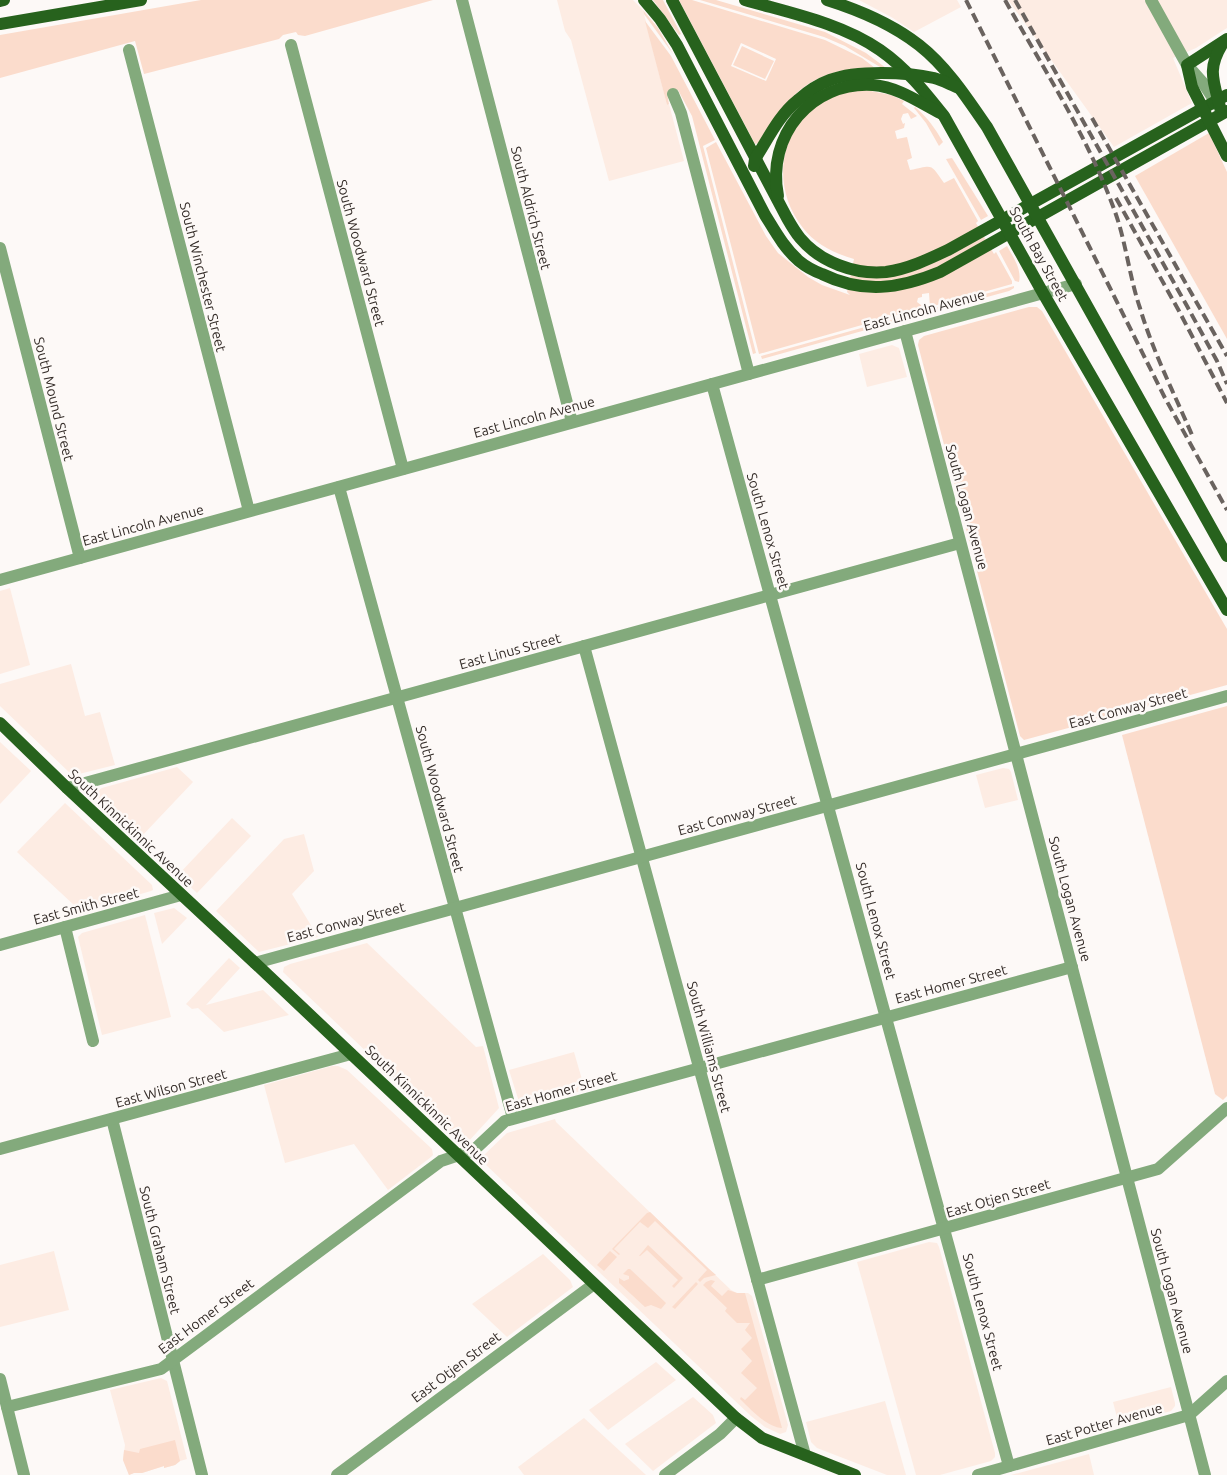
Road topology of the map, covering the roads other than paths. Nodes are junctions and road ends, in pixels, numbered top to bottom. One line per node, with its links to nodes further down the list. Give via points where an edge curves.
1 (4, 0): 9 (main road)
2 (141, 0): 10 (main road)
3 (462, 0): 32 (street, South Aldrich Street)
4 (644, 0): 24 (main road, via 677,45)
5 (672, 0): 23 (main road)
6 (745, 0): 15 (main road, South Bay Street, via 831,25 880,50)
7 (827, 0): 16 (main road, South Bay Street, via 878,19 920,45)
8 (1151, 0): 14 (street)
9 (0, 1)
10 (0, 24)
11 (1226, 40): 14 (main road); 19 (main road, via 1215,55 1212,66 1213,82)
12 (291, 45): 33 (street, South Woodward Street)
13 (129, 50): 35 (street, South Winchester Street)
14 (1187, 65): 19 (street); 22 (main road, via 1192,87)
15 (908, 74): 16 (main road, via 935,78); 20 (main road, South Bay Street); 23 (main road, via 853,74 831,79 814,88 784,114)
16 (961, 89): 27 (main road, South Bay Street, via 987,127)
17 (673, 94): 30 (street, via 681,113)
18 (1227, 95): 25 (main road, via 926,261 895,270 870,272 822,257 800,238)
19 (1224, 110): 21 (main road); 24 (main road, via 940,272 898,286 874,288 848,284 799,261 780,240)
20 (944, 116): 25 (main road, via 890,88 856,85 823,96 793,121 784,138 776,172); 28 (main road, South Bay Street)
21 (1227, 121)
22 (1227, 156)
23 (755, 159): 24 (main road); 25 (main road)
24 (752, 188)
25 (780, 206)
26 (0, 248): 38 (street, South Mound Street)
27 (1076, 284): 28 (street, East Lincoln Avenue); 37 (main road, South Bay Street)
28 (1043, 293): 29 (street, East Lincoln Avenue); 41 (main road, South Bay Street)
29 (905, 331): 30 (street, East Lincoln Avenue); 36 (street, South Logan Avenue)
30 (749, 374): 31 (street, East Lincoln Avenue)
31 (712, 384): 32 (street, East Lincoln Avenue); 40 (street, South Lenox Street)
32 (572, 422): 33 (street, East Lincoln Avenue)
33 (403, 469): 34 (street, East Lincoln Avenue)
34 (339, 487): 35 (street, East Lincoln Avenue); 44 (street, South Woodward Street)
35 (249, 512): 38 (street, East Lincoln Avenue)
36 (960, 543): 40 (street, East Linus Street); 46 (street, South Logan Avenue)
37 (1227, 556)
38 (80, 558): 39 (street, East Lincoln Avenue)
39 (0, 580)
40 (770, 595): 42 (street, East Linus Street); 48 (street, South Lenox Street)
41 (1227, 610)
42 (584, 646): 44 (street, East Linus Street); 49 (street, South Williams Street)
43 (1227, 696): 46 (street, East Conway Street)
44 (397, 698): 47 (street, East Linus Street); 51 (street, South Woodward Street)
45 (0, 723): 47 (main road, South Kinnickinnic Avenue)
46 (1017, 754): 48 (street, East Conway Street); 55 (street, South Logan Avenue)
47 (67, 788): 50 (main road, South Kinnickinnic Avenue)
48 (828, 806): 49 (street, East Conway Street); 56 (street, South Lenox Street)
49 (642, 856): 51 (street, East Conway Street); 59 (street, South Williams Street)
50 (181, 895): 52 (street, East Smith Street); 54 (main road, South Kinnickinnic Avenue)
51 (454, 908): 54 (street, East Conway Street); 61 (street, South Woodward Street)
52 (65, 928): 53 (street, East Smith Street); 57 (street)
53 (0, 945)
54 (255, 962): 58 (main road, South Kinnickinnic Avenue)
55 (1072, 966): 56 (street, East Homer Street); 65 (street, South Logan Avenue)
56 (886, 1017): 59 (street, East Homer Street); 66 (street, South Lenox Street)
57 (93, 1041)
58 (351, 1054): 62 (street, East Wilson Street); 64 (main road, South Kinnickinnic Avenue)
59 (700, 1068): 61 (street, East Homer Street); 67 (street, South Williams Street)
60 (1227, 1109): 65 (street, East Otjen Street, via 1158,1169)
61 (513, 1118): 64 (street, East Homer Street, via 505,1121 474,1150)
62 (112, 1119): 63 (street, East Wilson Street); 69 (street, South Graham Street)
63 (0, 1149)
64 (458, 1156): 68 (main road, South Kinnickinnic Avenue); 69 (street, East Homer Street, via 441,1161)
65 (1127, 1178): 66 (street, East Otjen Street); 73 (street, South Logan Avenue)
66 (944, 1229): 67 (street, East Otjen Street); 76 (street, South Lenox Street)
67 (757, 1280): 75 (street, South Williams Street)
68 (594, 1284): 74 (main road, South Kinnickinnic Avenue); 79 (street, East Otjen Street)
69 (173, 1360): 72 (street, East Homer Street, via 161,1369); 78 (street, South Graham Street)
70 (0, 1379): 72 (street)
71 (1227, 1381): 73 (street, East Potter Avenue)
72 (7, 1407): 77 (street)
73 (1189, 1415): 76 (street, East Potter Avenue); 83 (street, South Logan Avenue)
74 (736, 1418): 75 (main road, South Kinnickinnic Avenue, via 762,1438); 80 (street, via 720,1434)
75 (805, 1455): 81 (main road, South Kinnickinnic Avenue)
76 (1009, 1466): 82 (street, East Potter Avenue)
77 (24, 1475)
78 (202, 1475)
79 (337, 1475)
80 (664, 1475)
81 (854, 1475)
82 (978, 1475)
83 (1205, 1475)

